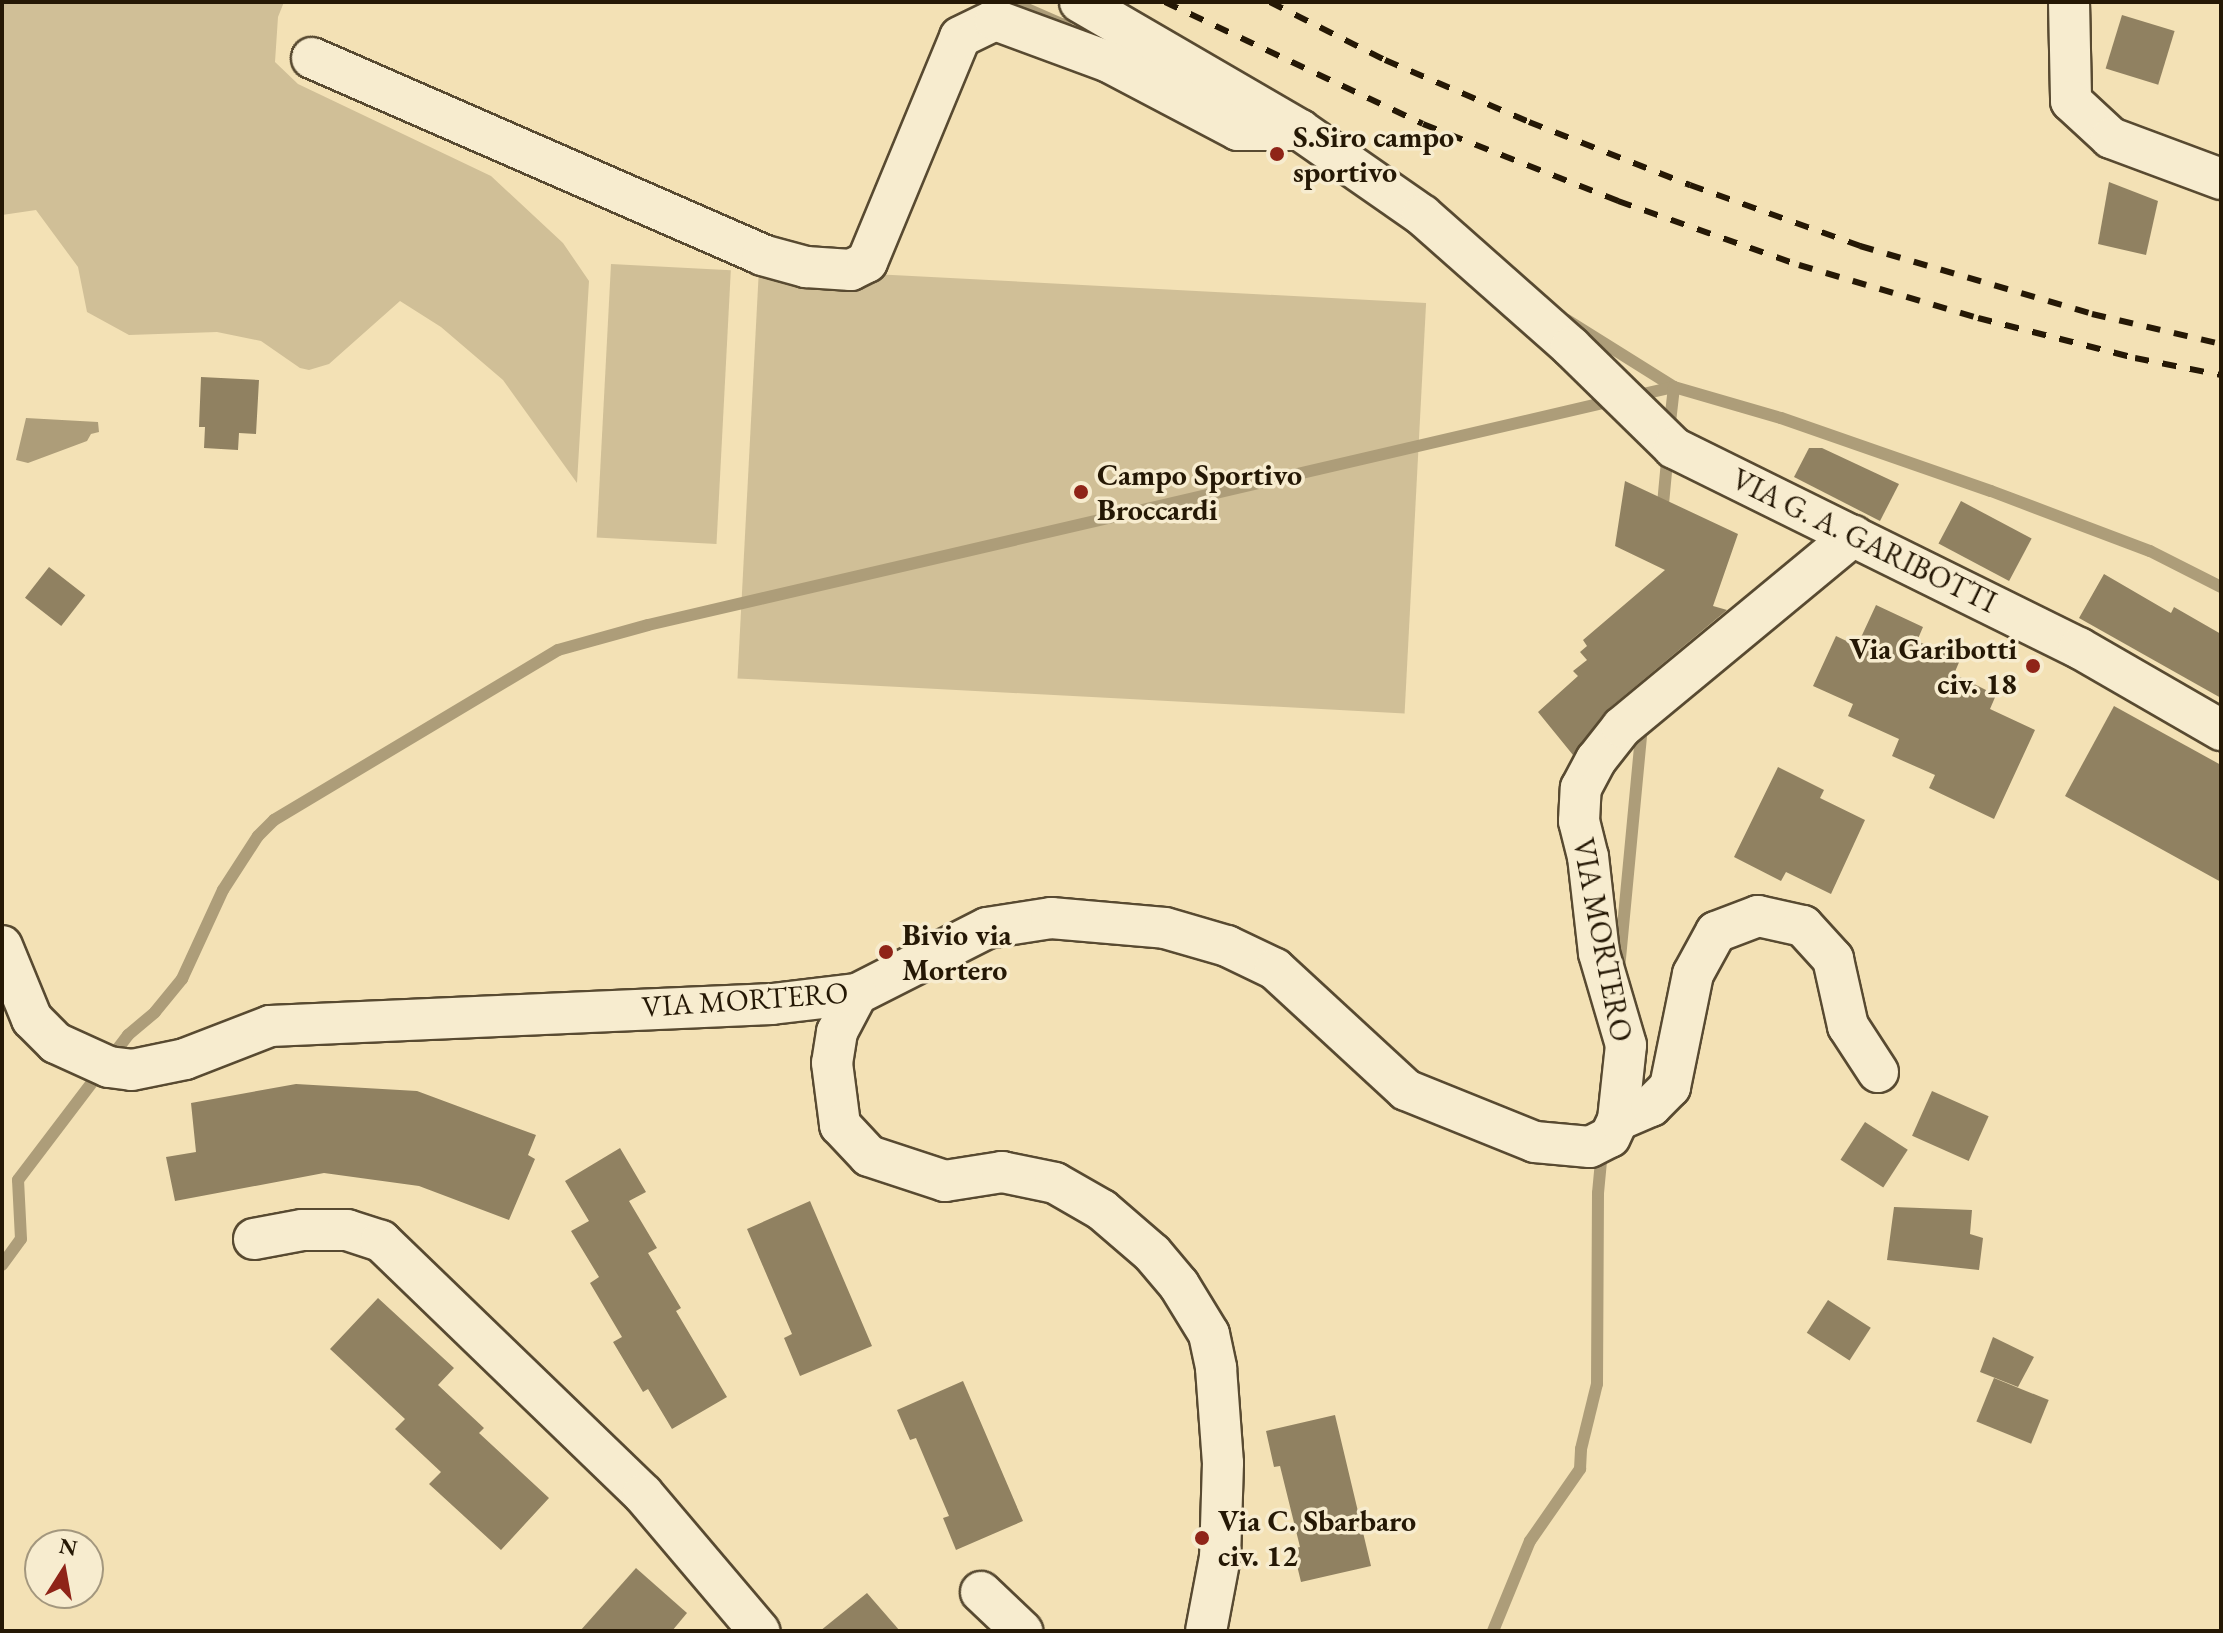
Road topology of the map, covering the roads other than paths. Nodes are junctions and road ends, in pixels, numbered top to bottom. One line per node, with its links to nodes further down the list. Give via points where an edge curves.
1 (1080, 2): 4 (street, VIA G. A. GARIBOTTI)
2 (2069, 2): 5 (street, via 2071,101 2111,138)
3 (312, 58): 4 (street, via 762,255 806,267 851,270 867,262 960,37 995,20 1109,62 1238,130)
4 (1300, 130): 6 (street, VIA G. A. GARIBOTTI, via 1422,215 1571,347 1674,448)
5 (2221, 179)
6 (1853, 536): 7 (street, VIA G. A. GARIBOTTI, via 2079,648); 11 (street, VIA MORTERO, via 1622,727 1581,788 1579,821 1599,953 1626,1045)
7 (2221, 730)
8 (2, 946): 9 (street, VIA MORTERO, via 32,1019 56,1043 109,1067 132,1070 185,1059 270,1026 772,1004)
9 (857, 994): 11 (street, VIA MORTERO, via 987,928 1051,918 1165,928 1227,946 1275,969 1406,1090 1535,1142 1590,1147 1610,1137); 16 (street, via 837,1032 832,1063 840,1125 869,1156 945,1181 1002,1172 1055,1183 1102,1210 1152,1253 1209,1334 1223,1463 1220,1557)
10 (1878, 1072): 11 (street, via 1848,1026 1833,959 1803,926 1758,916 1716,932 1693,974 1670,1087 1651,1106)
11 (1618, 1120)
12 (254, 1239): 14 (street, via 302,1230 347,1230 381,1241 643,1494)
13 (981, 1592): 15 (street)
14 (759, 1631)
15 (1022, 1631)
16 (1206, 1631)

